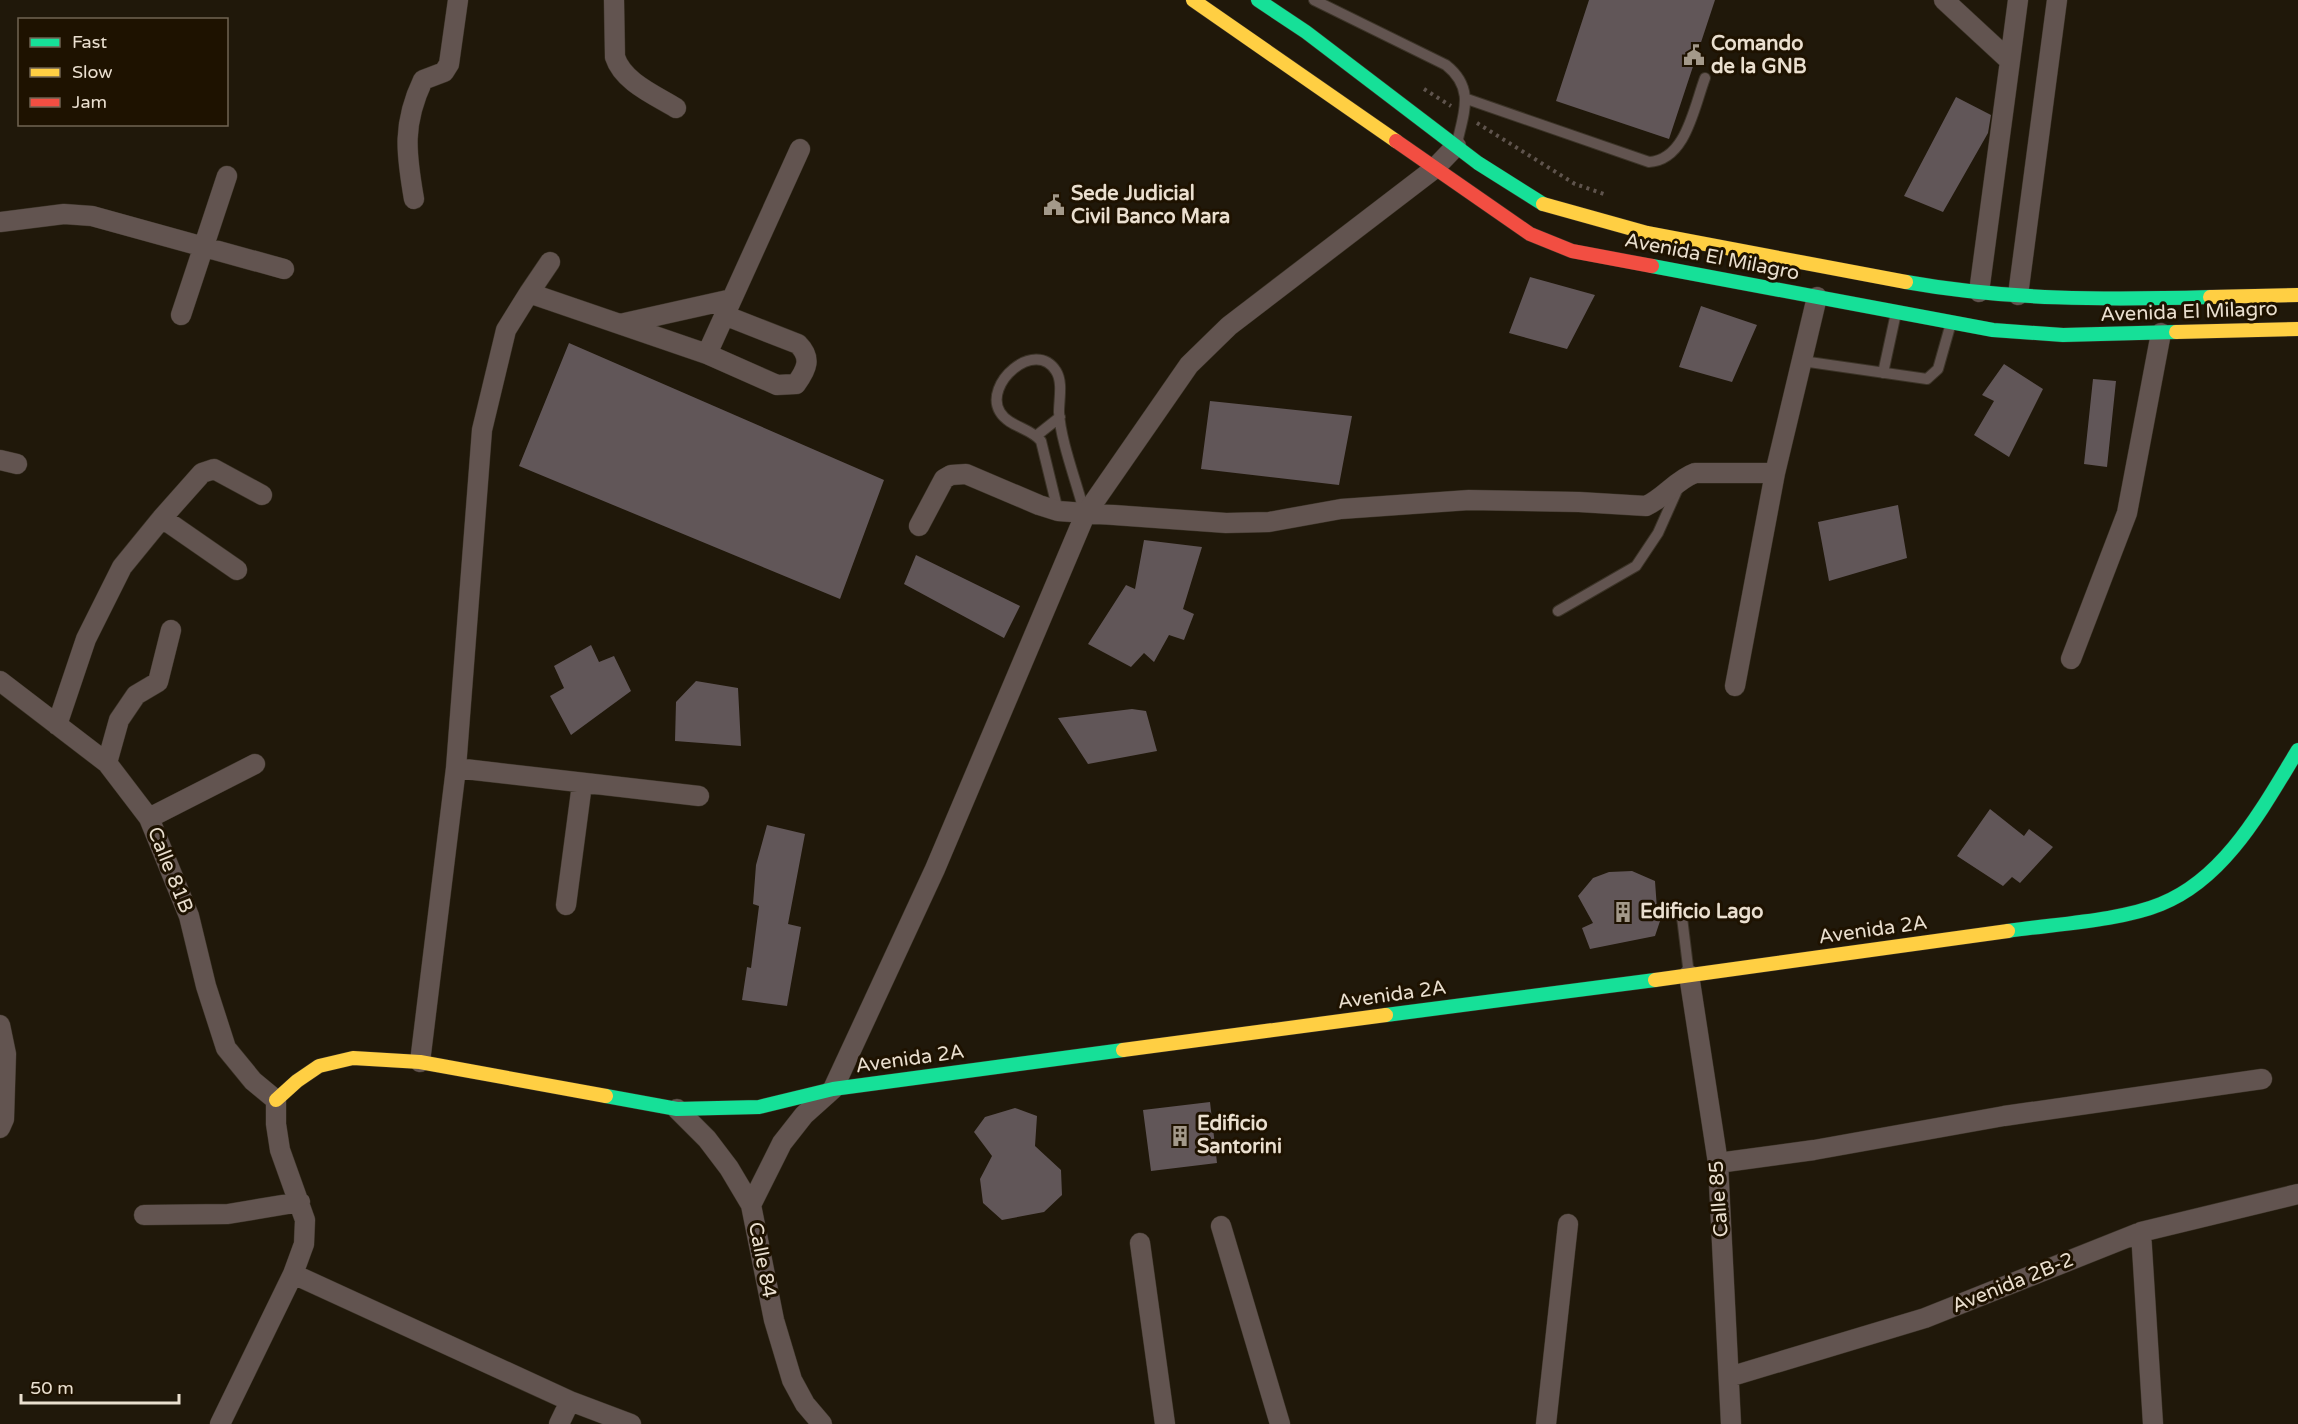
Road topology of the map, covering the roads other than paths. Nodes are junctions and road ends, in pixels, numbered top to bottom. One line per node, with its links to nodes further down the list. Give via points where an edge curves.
1 (458, 0): 17 (street, via 449,64 444,72 423,80 413,101 406,153)
2 (614, 0): 12 (street, via 618,66 626,76)
3 (1193, 0): 15 (main road, Avenida El Milagro)
4 (1314, 0): 11 (lane, via 1446,65 1455,72)
5 (1944, 0): 9 (street)
6 (2018, 0): 9 (street)
7 (2057, 0): 24 (street)
8 (1261, 1): 13 (main road, Avenida El Milagro)
9 (2010, 61): 22 (street)
10 (1705, 78): 11 (lane, via 1681,144 1658,162)
11 (1467, 99): 13 (lane)
12 (676, 108)
13 (1456, 146): 15 (street); 22 (main road, Avenida El Milagro, via 1546,206 1647,233 1956,291)
14 (800, 149): 27 (street)
15 (1434, 169): 26 (main road, Avenida El Milagro, via 1530,234 1572,251); 43 (street, via 1229,326 1205,349 1189,365)
16 (227, 176): 19 (street)
17 (414, 199)
18 (0, 222): 19 (street, via 64,214 92,216)
19 (202, 248): 21 (street); 29 (street)
20 (550, 262): 23 (street)
21 (284, 269)
22 (1979, 292): 24 (main road, Avenida El Milagro)
23 (530, 293): 31 (street); 56 (street, via 506,330 482,430)
24 (2019, 295): 25 (main road, Avenida El Milagro, via 2100,300)
25 (2298, 295)
26 (1817, 297): 28 (main road, Avenida El Milagro); 35 (street)
27 (728, 307): 31 (street); 34 (street); 34 (street, via 798,344 807,363 802,375 796,384 777,385)
28 (1896, 313): 30 (main road, Avenida El Milagro); 36 (lane)
29 (181, 315)
30 (1951, 323): 33 (main road, Avenida El Milagro, via 2063,335); 36 (lane, via 1938,369 1927,378)
31 (620, 324): 34 (street)
32 (2298, 329): 33 (main road, Avenida El Milagro)
33 (2161, 333): 49 (street, via 2127,513)
34 (707, 354)
35 (1802, 361): 36 (lane); 39 (street)
36 (1883, 373)
37 (1060, 417): 38 (lane); 38 (lane, via 1059,379 1050,364 1032,360 1012,370 998,392 1000,412); 43 (lane)
38 (1036, 435): 42 (lane, via 1041,441)
39 (1775, 473): 40 (street, via 1695,473); 51 (street)
40 (1683, 478): 43 (street, via 1655,502 1635,507 1468,500 1341,509 1269,522 1237,523); 47 (lane, via 1658,533 1636,566)
41 (262, 495): 44 (street, via 214,469 207,470)
42 (1058, 511): 43 (street); 45 (street, via 958,474 944,479)
43 (1085, 514): 66 (street, via 935,869)
44 (162, 519): 46 (street); 52 (street, via 122,567 86,639)
45 (919, 526)
46 (237, 570)
47 (1557, 611)
48 (171, 630): 54 (street, via 158,682 136,695 119,720)
49 (2071, 659)
50 (0, 681): 52 (street, Calle 81B)
51 (1735, 686)
52 (57, 725): 54 (street, Calle 81B)
53 (2298, 750): 62 (main road, Avenida 2A, via 2254,820 2215,868 2191,890 2163,904 2113,916)
54 (107, 763): 59 (street, Calle 81B)
55 (255, 764): 59 (street)
56 (456, 768): 57 (street); 64 (street)
57 (582, 784): 58 (street); 60 (street)
58 (699, 796)
59 (149, 818): 67 (street, Calle 81B, via 189,916 225,1048 253,1081)
60 (566, 905)
61 (1681, 909): 62 (lane)
62 (1689, 975): 66 (main road, Avenida 2A); 70 (street, Calle 85)
63 (0, 1025): 69 (street, via 6,1054 4,1119)
64 (420, 1062): 67 (main road, Avenida 2A, via 353,1058 319,1066); 68 (main road, Avenida 2A)
65 (2262, 1079): 70 (street)
66 (833, 1089): 68 (main road, Avenida 2A, via 759,1107); 73 (street, via 804,1115 782,1143)
67 (276, 1100): 72 (street, via 280,1150)
68 (677, 1109): 73 (street, Calle 84, via 707,1139)
69 (0, 1128)
70 (1718, 1163): 80 (street, Calle 85)
71 (2298, 1194): 77 (street, Avenida 2B-2)
72 (300, 1202): 74 (street, via 228,1214); 79 (street, via 305,1220 304,1244)
73 (751, 1205): 85 (street, Calle 84, via 774,1320 792,1380)
74 (144, 1215)
75 (1568, 1224): 88 (street)
76 (1221, 1226): 87 (street)
77 (2141, 1232): 80 (street, Avenida 2B-2, via 1925,1318); 90 (street)
78 (1140, 1243): 86 (street)
79 (293, 1274): 81 (street); 82 (street)
80 (1729, 1377): 89 (street, Calle 85)
81 (570, 1401): 83 (street); 84 (street)
82 (220, 1424)
83 (559, 1424)
84 (631, 1424)
85 (822, 1424)
86 (1165, 1424)
87 (1280, 1424)
88 (1545, 1424)
89 (1731, 1424)
90 (2153, 1424)

